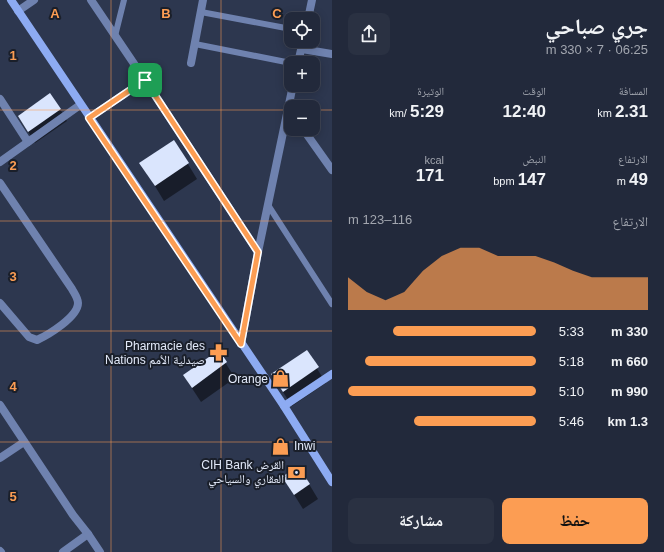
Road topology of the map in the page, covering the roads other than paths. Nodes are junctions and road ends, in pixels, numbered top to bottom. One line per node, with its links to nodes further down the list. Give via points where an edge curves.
1 (11, 0): 7 (street)
2 (34, 0): 7 (street)
3 (91, 0): 11 (street)
4 (124, 0): 11 (lane)
5 (203, 0): 8 (street)
6 (312, 0): 9 (street)
7 (18, 11): 19 (street)
8 (201, 12): 10 (lane); 12 (street)
9 (309, 12)
10 (284, 28)
11 (115, 36): 17 (street)
12 (195, 44): 15 (lane); 16 (street)
13 (313, 48): 14 (street)
14 (332, 54)
15 (284, 62)
16 (191, 63)
17 (145, 80): 20 (street); 28 (street)
18 (0, 99): 23 (street)
19 (80, 105): 20 (street); 23 (street)
20 (89, 118): 31 (street)
21 (284, 133): 27 (street)
22 (308, 136): 25 (street)
23 (28, 142): 24 (street)
24 (0, 162)
25 (332, 170)
26 (0, 183): 29 (street, via 72,289 78,304 75,314 69,320 37,340 29,337)
27 (268, 205): 28 (street); 30 (lane)
28 (258, 252): 31 (street)
29 (0, 304)
30 (332, 304)
31 (241, 344): 34 (street)
32 (332, 374): 34 (street)
33 (0, 405): 35 (street)
34 (284, 406): 37 (street)
35 (24, 442): 36 (street); 38 (street)
36 (0, 458)
37 (332, 482)
38 (88, 534): 39 (street); 40 (street)
39 (63, 552)
40 (100, 552)

